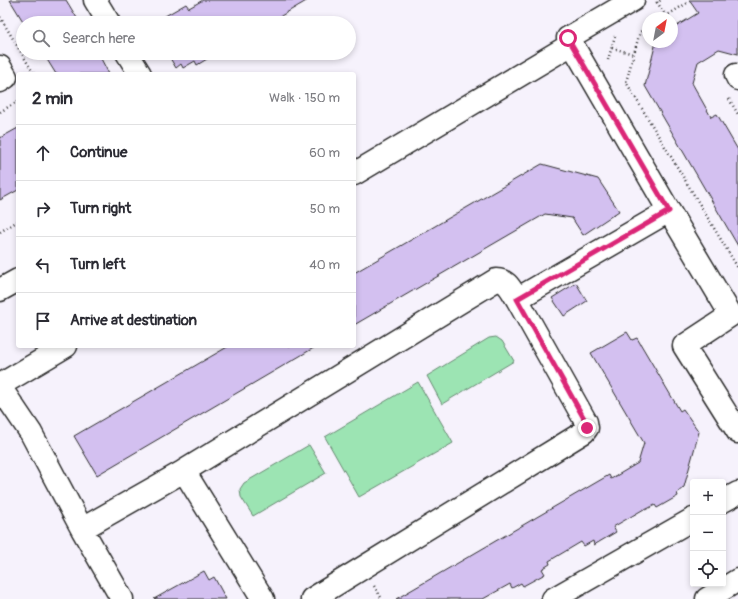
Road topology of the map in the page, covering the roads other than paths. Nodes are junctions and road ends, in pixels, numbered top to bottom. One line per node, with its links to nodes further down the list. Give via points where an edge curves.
1 (95, 0): 3 (street)
2 (633, 0): 4 (street, via 568,38)
3 (105, 16)
4 (572, 44): 9 (street); 10 (street)
5 (131, 60): 7 (street)
6 (0, 67): 8 (street, via 6,77)
7 (139, 72)
8 (0, 81)
9 (356, 173)
10 (669, 211): 13 (street); 14 (street)
11 (16, 281): 12 (street)
12 (0, 290)
13 (517, 299): 18 (street, via 506,282 496,280); 26 (street, via 587,428)
14 (734, 313): 17 (street, via 684,346)
15 (63, 348): 16 (street)
16 (0, 386): 22 (street, via 31,433)
17 (738, 432)
18 (184, 471): 22 (street); 25 (street)
19 (738, 493): 20 (street)
20 (726, 499)
21 (690, 521): 27 (street)
22 (82, 529): 24 (street)
23 (738, 580): 28 (street)
24 (122, 599)
25 (263, 599)
26 (312, 599)
27 (553, 599)
28 (707, 599)

